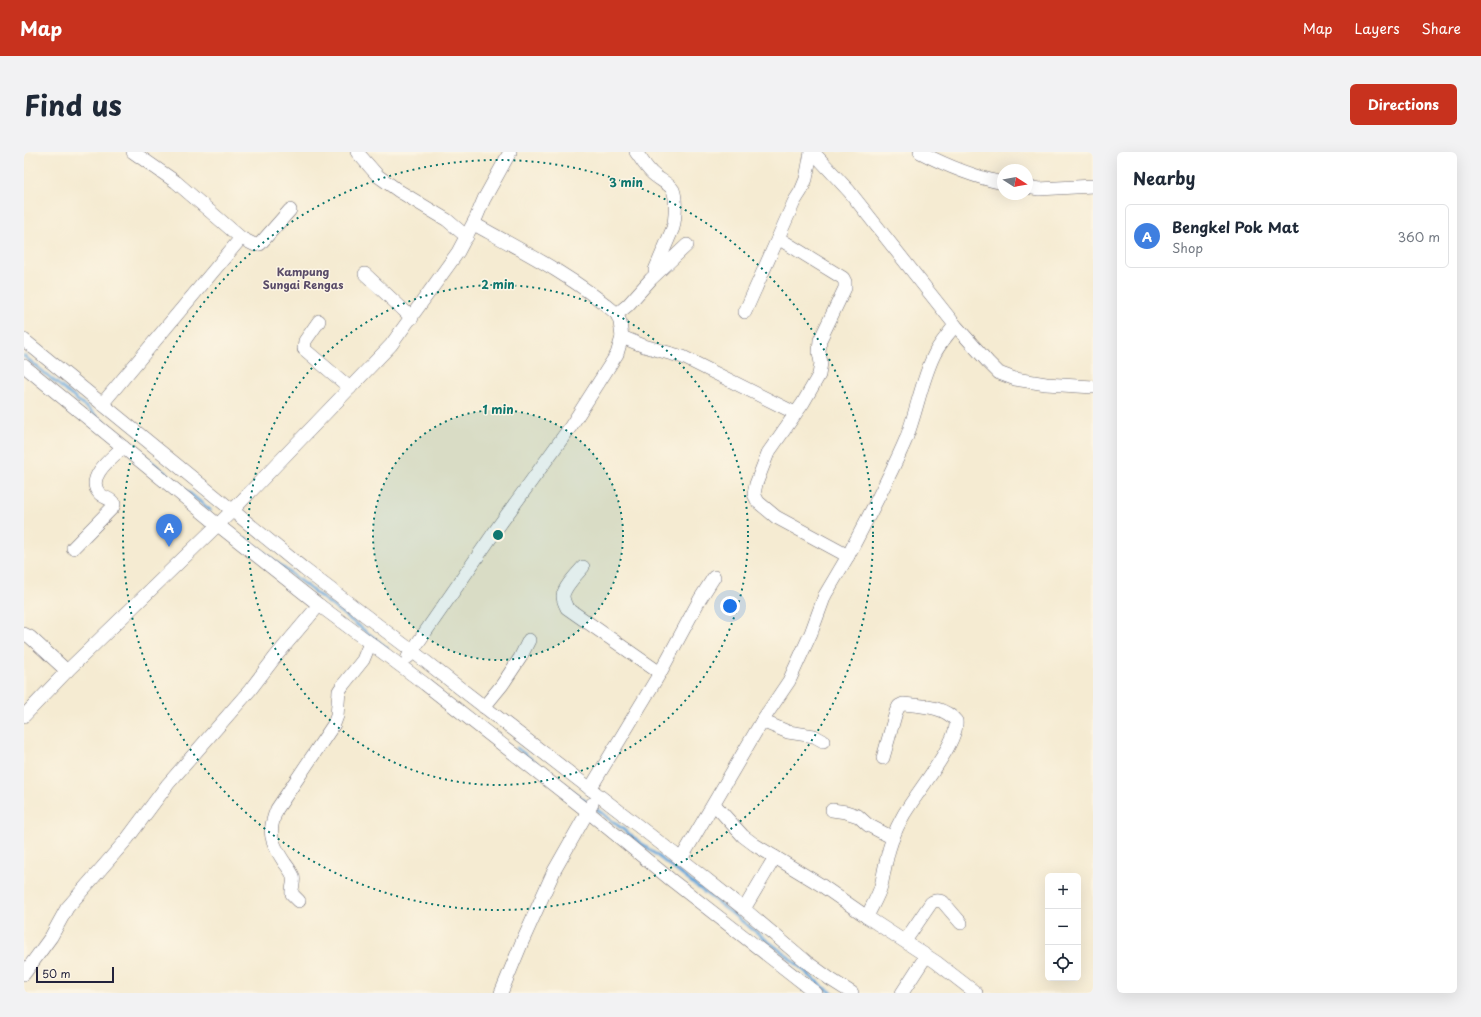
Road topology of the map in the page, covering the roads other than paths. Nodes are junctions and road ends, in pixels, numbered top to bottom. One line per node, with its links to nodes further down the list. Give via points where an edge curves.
1 (133, 152): 14 (street, via 176,182)
2 (357, 152): 13 (street, via 378,176 447,220)
3 (510, 152): 12 (street)
4 (519, 152): 12 (street)
5 (636, 152): 18 (street, via 650,171 670,186 674,194 676,211 673,228)
6 (812, 152): 15 (street, via 806,179); 23 (street, via 849,191)
7 (920, 152): 8 (street, via 944,164)
8 (997, 182)
9 (1093, 186): 10 (street)
10 (1033, 188)
11 (290, 210): 14 (street, via 260,244 255,245)
12 (475, 221): 13 (street); 20 (street, via 546,264)
13 (467, 237): 21 (street)
14 (241, 238): 29 (street)
15 (778, 238): 19 (street); 30 (street, via 843,278 845,282 845,288 820,340 821,363 818,375)
16 (686, 245): 18 (street)
17 (365, 274): 21 (street)
18 (651, 279): 20 (street)
19 (745, 312)
20 (617, 314): 24 (street)
21 (412, 318): 28 (street, via 392,345)
22 (319, 321): 28 (street, via 305,341 304,349)
23 (955, 325): 27 (street, via 999,372 1015,379 1046,384); 35 (street, via 934,354 896,463)
24 (622, 337): 30 (street, via 683,357); 42 (street, via 617,354 571,426)
25 (24, 340): 29 (street)
26 (24, 366): 31 (street)
27 (1093, 387)
28 (350, 388): 32 (street)
29 (102, 404): 32 (street)
30 (795, 413): 35 (street, via 768,453 754,494 758,502 776,517)
31 (123, 447): 33 (street); 34 (street, via 98,472 95,480 95,488 112,501 114,507)
32 (232, 511): 33 (street); 42 (street, via 304,569)
33 (218, 526): 38 (street); 43 (street)
34 (73, 548)
35 (848, 556): 47 (street, via 825,595 789,681)
36 (582, 567): 44 (street, via 565,590 563,596 567,608)
37 (714, 577): 44 (street)
38 (319, 605): 41 (street); 62 (street, via 250,690 168,784 127,839 67,908 51,937)
39 (24, 634): 43 (street)
40 (529, 640): 45 (street, via 502,685)
41 (370, 643): 42 (street); 56 (street, via 363,660 340,691 338,716 334,724 274,817 271,836 273,843 292,874 292,894)
42 (406, 659): 45 (street); 50 (street)
43 (67, 671): 46 (street)
44 (660, 673): 50 (street)
45 (484, 707): 50 (street)
46 (24, 716)
47 (762, 721): 48 (street, via 788,732 814,736); 51 (street)
48 (823, 741)
49 (883, 758): 53 (street, via 899,706 903,704 945,711 956,721 955,732 946,750 903,816)
50 (592, 800): 55 (street); 63 (street, via 670,879); 64 (street, via 554,871)
51 (714, 804): 54 (street, via 743,836); 55 (street)
52 (832, 810): 53 (street, via 858,816 868,825)
53 (893, 838): 58 (street, via 881,888)
54 (775, 857): 57 (street); 58 (street, via 822,885)
55 (681, 860): 57 (street)
56 (299, 901)
57 (744, 909): 63 (street)
58 (867, 917): 60 (street)
59 (961, 922): 60 (street, via 943,902 935,901)
60 (905, 941): 61 (street)
61 (926, 956): 66 (street); 67 (street)
62 (24, 974)
63 (812, 979): 65 (street, via 830,979)
64 (501, 993)
65 (852, 993)
66 (902, 993)
67 (976, 993)

